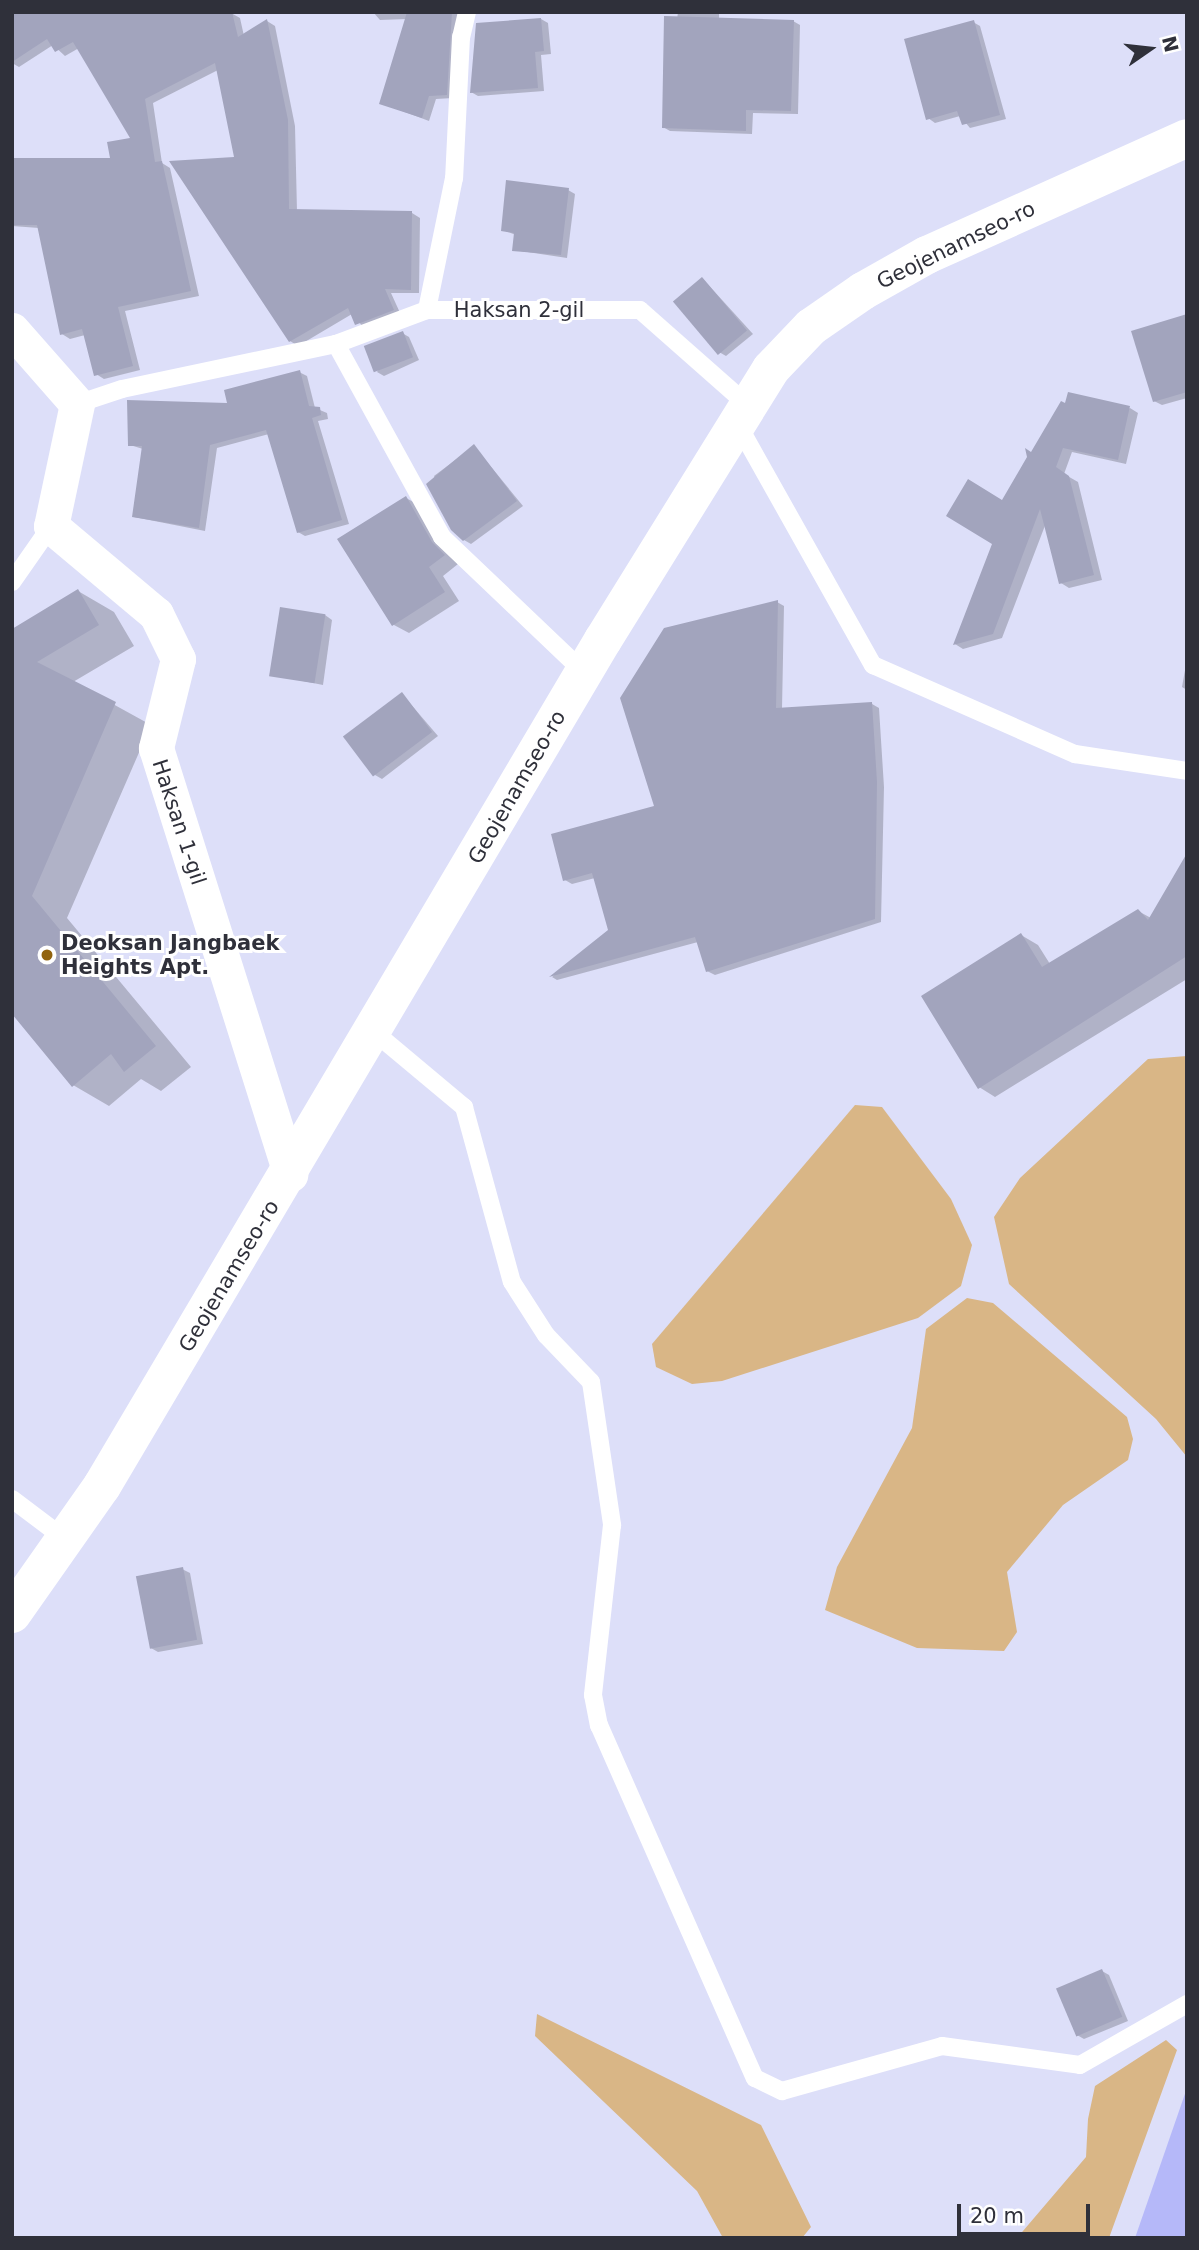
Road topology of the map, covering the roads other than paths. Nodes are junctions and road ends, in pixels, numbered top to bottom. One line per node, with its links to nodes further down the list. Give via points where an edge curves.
1 (467, 12): 3 (lane, Haksan 2-gil, via 461,37 454,178)
2 (1187, 138): 7 (main road, Geojenamseo-ro, via 926,255 863,290 811,327 771,369)
3 (427, 310): 5 (lane); 7 (lane, Haksan 2-gil, via 640,310)
4 (12, 330): 6 (street)
5 (336, 344): 6 (lane, via 122,389); 10 (lane, via 442,537)
6 (77, 404): 8 (street)
7 (743, 415): 10 (main road, Geojenamseo-ro); 11 (lane, Haksan 2-gil, via 873,665 1075,754)
8 (51, 526): 9 (lane); 13 (street, Haksan 1-gil, via 156,614 178,659 156,748)
9 (12, 582)
10 (584, 672): 12 (main road, Geojenamseo-ro)
11 (1187, 771)
12 (373, 1031): 13 (main road, Geojenamseo-ro); 17 (lane, via 464,1107 512,1282 545,1335 591,1382 612,1525 593,1695 598,1725 755,2078 782,2091 942,2046 1080,2065)
13 (290, 1174): 15 (main road, Geojenamseo-ro, via 102,1486)
14 (12, 1499): 15 (lane)
15 (65, 1539): 16 (main road, Geojenamseo-ro)
16 (12, 1614)
17 (1187, 2004)

